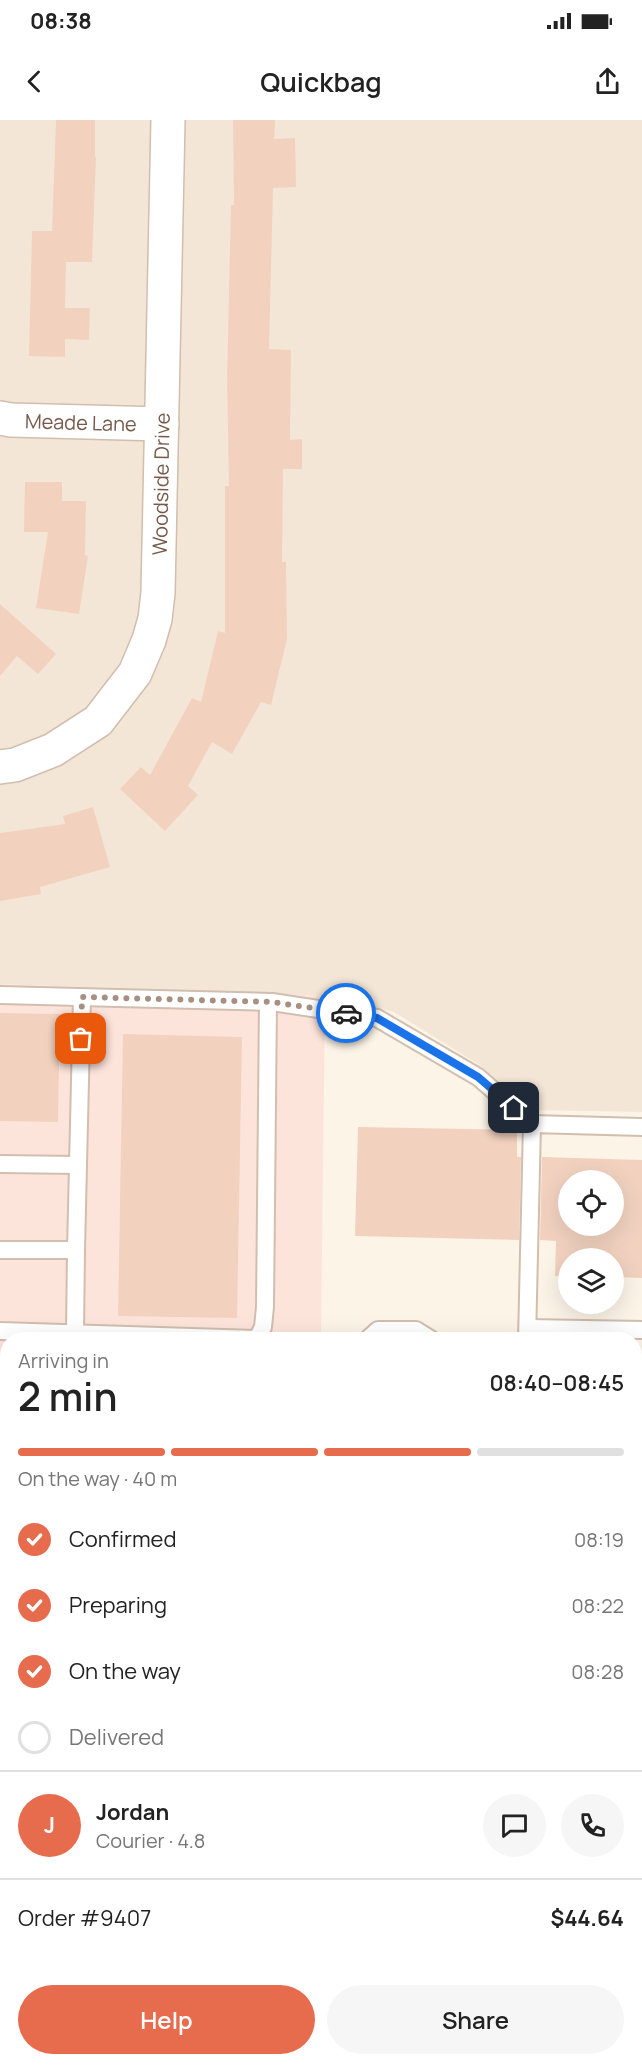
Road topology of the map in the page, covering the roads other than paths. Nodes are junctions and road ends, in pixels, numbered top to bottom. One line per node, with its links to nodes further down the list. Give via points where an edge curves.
1 (168, 120): 3 (street, Woodside Drive)
2 (0, 418): 3 (street, Meade Lane)
3 (162, 424): 4 (street, Woodside Drive, via 157,602 149,640 135,673 98,721 53,750)
4 (0, 767)
5 (0, 995): 6 (lane)
6 (82, 997): 7 (lane); 11 (lane)
7 (268, 1002): 8 (lane, via 377,1018 478,1077); 18 (lane, via 265,1307)
8 (532, 1124): 9 (lane); 21 (lane)
9 (642, 1127)
10 (0, 1164): 11 (lane)
11 (78, 1165): 13 (lane)
12 (0, 1250): 13 (lane)
13 (76, 1250): 17 (lane)
14 (642, 1330): 22 (lane)
15 (0, 1331): 16 (lane)
16 (25, 1332)
17 (75, 1332)
18 (260, 1332)
19 (376, 1332): 20 (lane)
20 (419, 1332)
21 (527, 1332)
22 (584, 1332)

